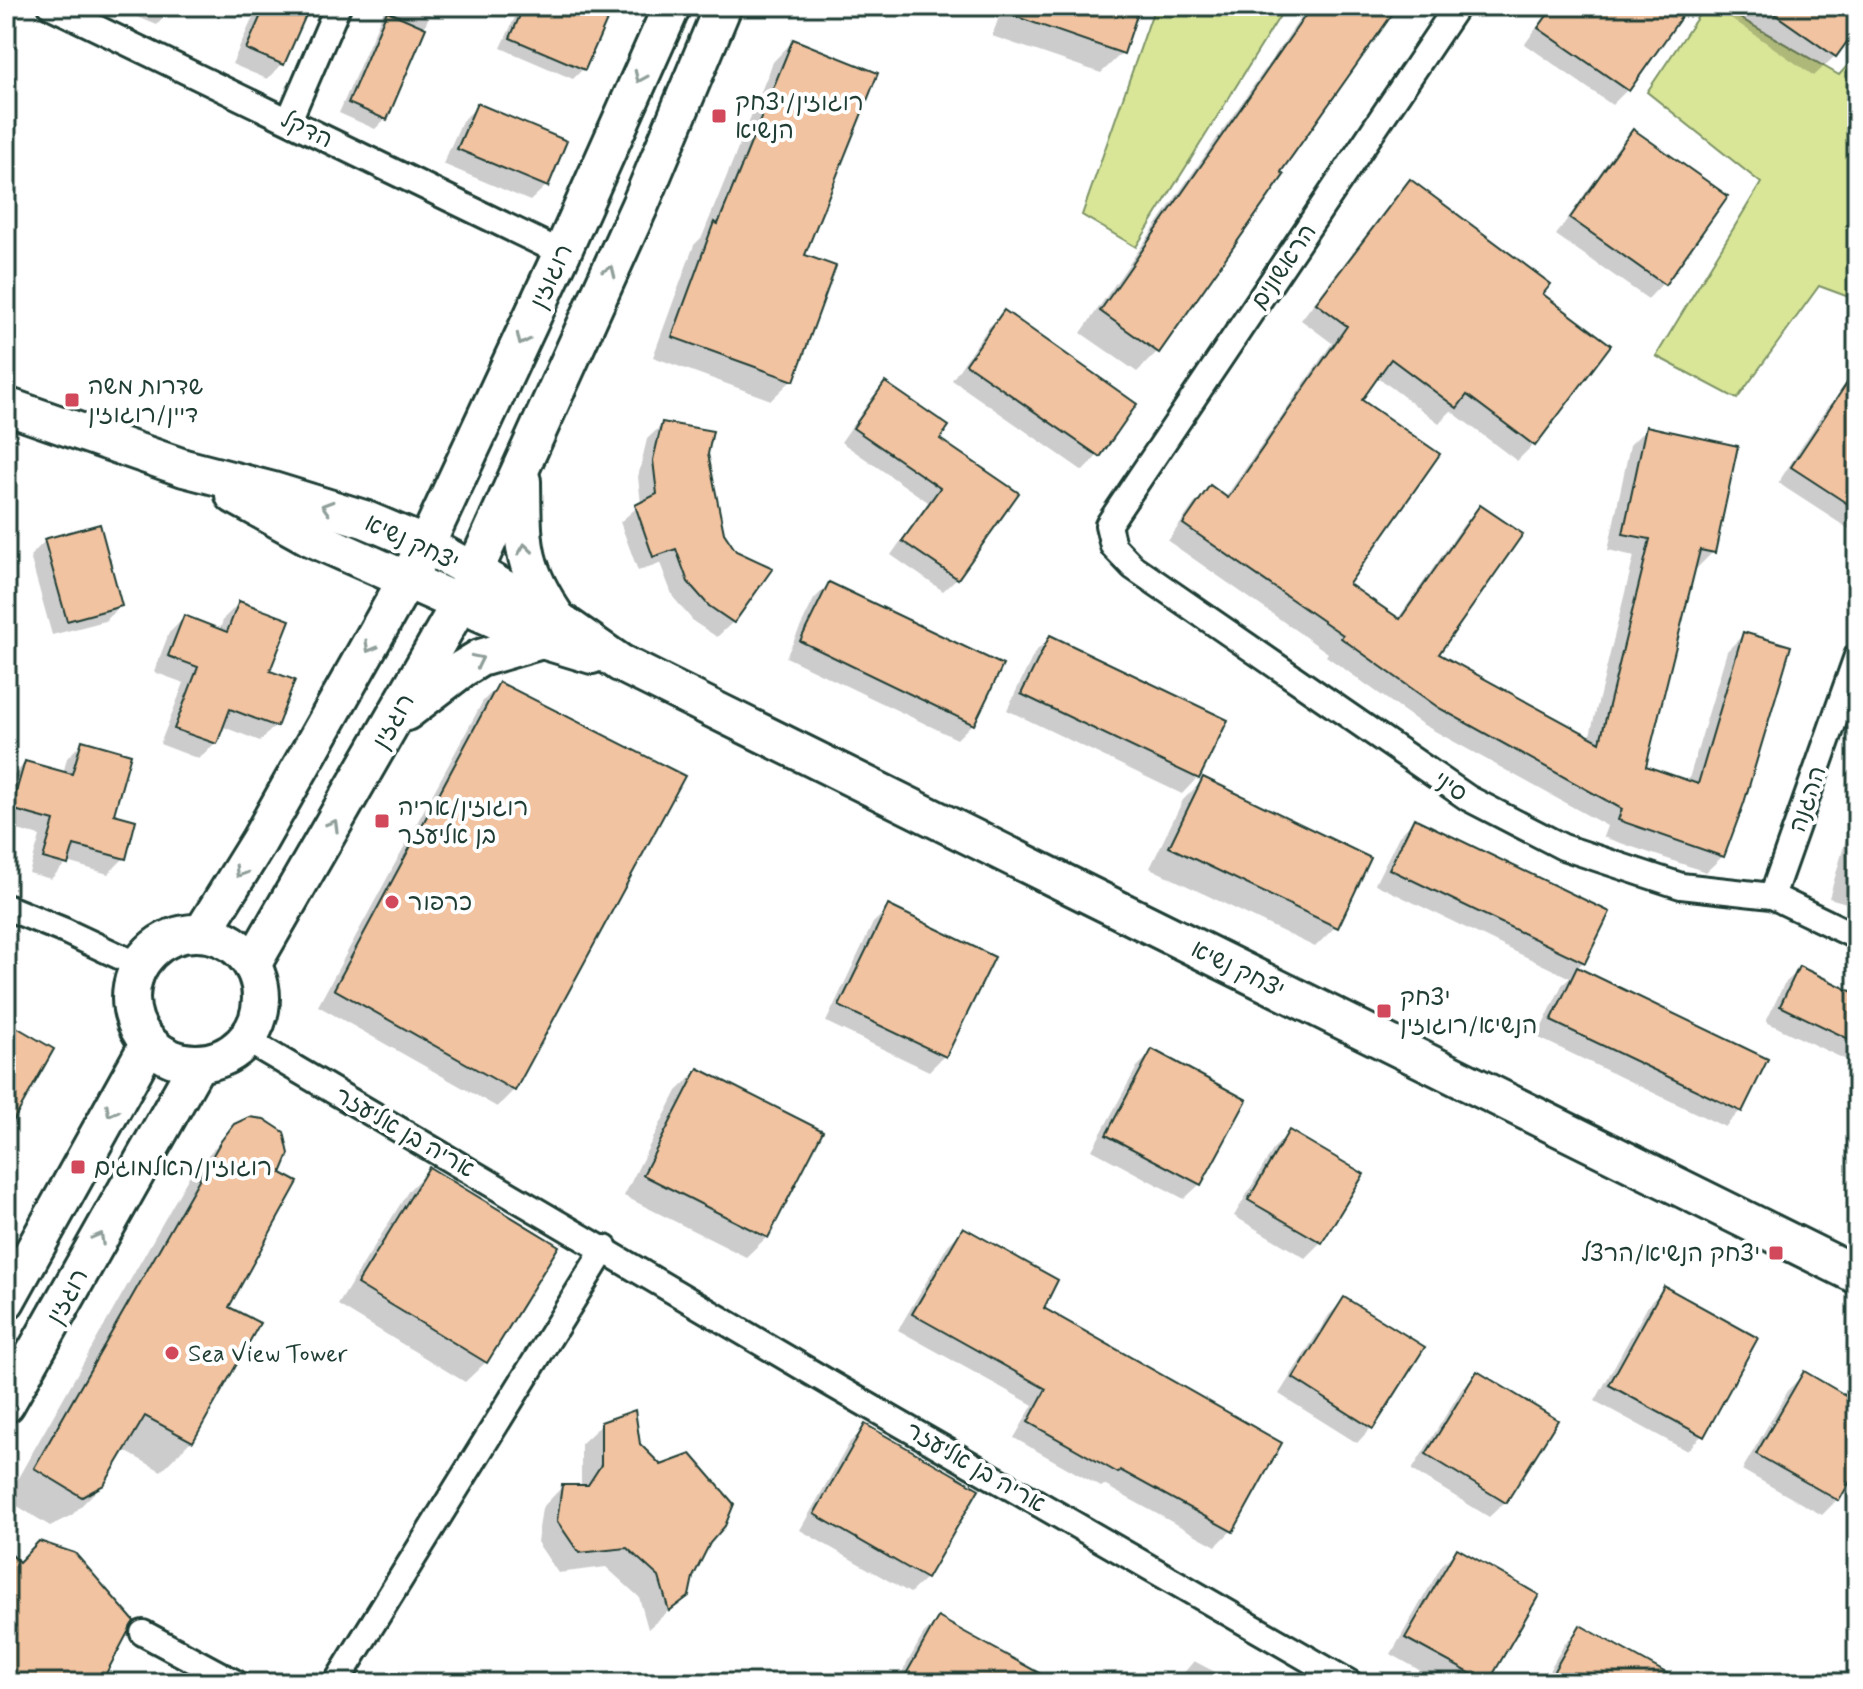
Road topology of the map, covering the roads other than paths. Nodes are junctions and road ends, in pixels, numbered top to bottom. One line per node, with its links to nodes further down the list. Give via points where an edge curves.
1 (338, 6): 6 (street)
2 (672, 6): 7 (street, רוגוזין, one-way to 7)
3 (723, 6): 10 (street, one-way to 3)
4 (1457, 6): 11 (street, הראשונים)
5 (59, 8): 6 (street, הדקל)
6 (289, 120): 7 (street, הדקל)
7 (562, 253): 12 (street, רוגוזין, one-way to 12)
8 (6, 406): 9 (street, יצחק נשיא)
9 (184, 468): 12 (street, יצחק נשיא, one-way to 9, via 364,519); 13 (street, יצחק נשיא, via 310,537)
10 (522, 470): 14 (street, רוגזין); 15 (street, one-way to 10, via 523,544)
11 (1108, 525): 18 (street, סיני, via 1113,546 1133,567 1468,798 1563,847 1681,886)
12 (426, 545): 13 (street); 14 (street, יצחק נשיא)
13 (408, 579): 14 (street, יצחק נשיא); 20 (street, one-way to 20)
14 (467, 587): 15 (street, יצחק נשיא); 17 (street, רוגזין)
15 (549, 630): 17 (street, one-way to 15, via 480,658); 28 (street, יצחק נשיא)
16 (1857, 656): 18 (street, ההגנה)
17 (392, 723): 22 (street, רוגזין, one-way to 17)
18 (1772, 896): 21 (street, סיני)
19 (6, 907): 23 (street)
20 (202, 933): 22 (street, via 239,949); 23 (street, via 166,941)
21 (1857, 937)
22 (252, 965): 24 (street, via 261,1003)
23 (140, 966): 25 (street, via 131,1007)
24 (247, 1040): 26 (street, via 217,1060); 27 (street, אריה בן אליעזר)
25 (149, 1043): 26 (street, via 180,1061); 29 (street, one-way to 29)
26 (198, 1063): 30 (street, רוגזין, one-way to 26)
27 (605, 1248): 33 (street); 34 (street, אריה בן אליעזר)
28 (1857, 1275)
29 (6, 1301)
30 (6, 1404)
31 (143, 1633): 32 (street)
32 (236, 1683)
33 (336, 1683)
34 (1350, 1683)

